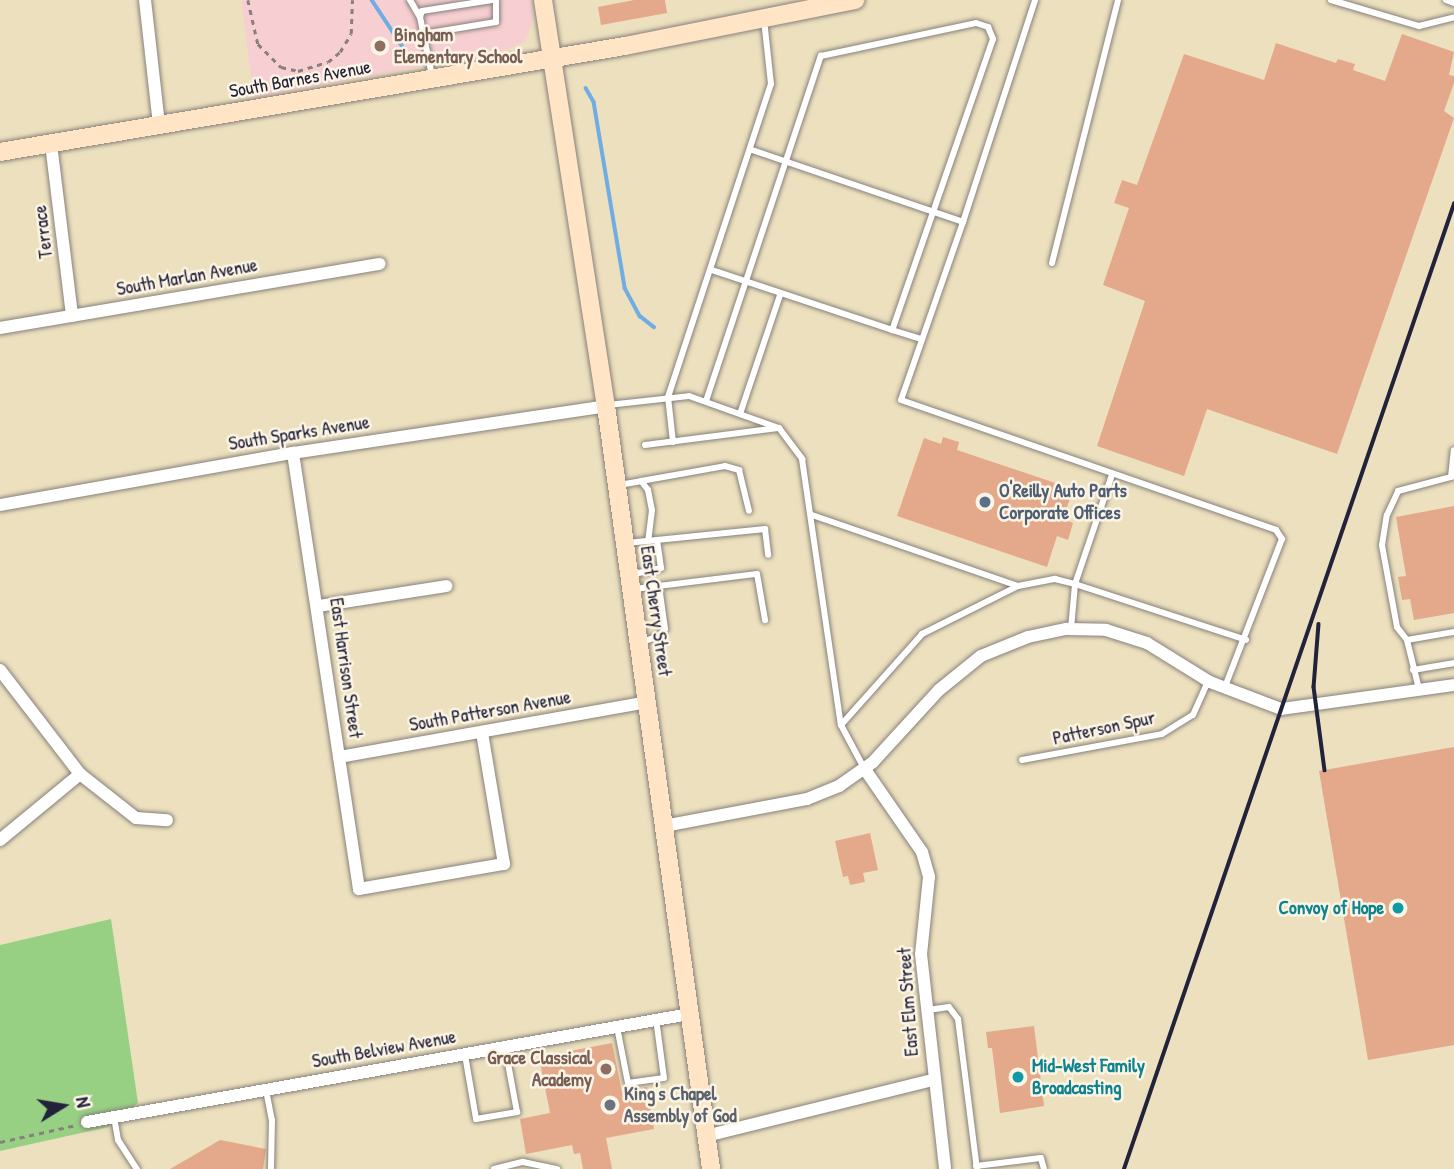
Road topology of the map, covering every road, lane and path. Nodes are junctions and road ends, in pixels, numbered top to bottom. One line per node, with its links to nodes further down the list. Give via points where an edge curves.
1 (145, 0): 21 (street)
2 (248, 0): 3 (path, via 258,44 281,67 299,71 328,62 340,52 351,34)
3 (352, 0)
4 (410, 0): 15 (lane)
5 (494, 0): 15 (lane, via 428,8); 18 (lane, via 496,22)
6 (543, 0): 19 (street, East Cherry Street)
7 (555, 0): 19 (street, East Cherry Street)
8 (855, 0): 13 (street, South Barnes Avenue)
9 (1035, 0): 27 (lane)
10 (1118, 0): 28 (lane)
11 (1331, 0): 17 (lane, via 1419,26)
12 (1446, 0): 14 (lane)
13 (832, 2): 16 (street, South Barnes Avenue)
14 (1454, 3)
15 (420, 17): 18 (lane)
16 (764, 17): 19 (street, South Barnes Avenue); 23 (lane, via 771,84)
17 (1454, 17)
18 (423, 34): 20 (lane)
19 (554, 59): 20 (street, South Barnes Avenue); 39 (street, East Cherry Street)
20 (432, 79): 21 (street, South Barnes Avenue)
21 (159, 125): 22 (street, South Barnes Avenue)
22 (51, 144): 24 (street, South Barnes Avenue); 33 (street, Terrace)
23 (752, 150): 25 (lane); 30 (lane)
24 (0, 152)
25 (786, 162): 26 (lane); 26 (lane, via 821,56 976,23 988,27 993,39); 31 (lane)
26 (933, 213): 27 (lane); 35 (lane)
27 (963, 222): 36 (lane)
28 (1052, 263)
29 (380, 264): 33 (street, South Marlan Avenue)
30 (712, 270): 31 (lane); 37 (lane)
31 (747, 282): 32 (lane); 38 (lane)
32 (780, 295): 35 (lane); 40 (lane)
33 (72, 316): 34 (street, South Marlan Avenue)
34 (0, 328)
35 (892, 330): 36 (lane)
36 (921, 339): 46 (lane, via 901,400)
37 (668, 397): 38 (lane); 39 (lane); 42 (lane)
38 (706, 401): 40 (lane)
39 (606, 405): 45 (street, South Sparks Avenue); 48 (street, East Cherry Street)
40 (740, 411): 41 (lane)
41 (779, 428): 42 (lane); 51 (lane, via 802,459)
42 (673, 442): 43 (lane)
43 (645, 445)
44 (1454, 450): 66 (lane, via 1451,477 1398,491 1387,515 1382,557 1397,626)
45 (293, 453): 49 (street, South Sparks Avenue); 61 (street, East Harrison Street)
46 (1112, 475): 57 (lane); 65 (lane, via 1276,530 1282,539)
47 (641, 481): 48 (lane); 50 (lane, via 725,466 738,470); 53 (lane, via 652,510)
48 (617, 486): 54 (street, East Cherry Street)
49 (0, 505)
50 (749, 512)
51 (812, 515): 60 (lane); 76 (lane)
52 (657, 540): 53 (lane); 55 (lane, via 765,528); 56 (lane, via 661,568)
53 (648, 541): 54 (lane)
54 (625, 543): 56 (street, East Cherry Street)
55 (768, 555)
56 (631, 582): 59 (lane); 67 (street, East Cherry Street)
57 (1076, 584): 60 (lane, via 1055,579); 63 (lane); 65 (lane)
58 (446, 586): 61 (street)
59 (659, 586): 62 (lane, via 757,574); 67 (lane, via 665,629)
60 (1018, 586): 76 (lane, via 922,634)
61 (319, 606): 78 (street, East Harrison Street)
62 (765, 620)
63 (1071, 629): 71 (street, via 1106,629 1147,643); 80 (street, via 1028,637 981,656 939,690)
64 (1454, 632): 66 (lane)
65 (1246, 640): 73 (lane)
66 (1407, 640): 70 (lane)
67 (639, 643): 75 (street, East Cherry Street)
68 (1454, 663): 70 (lane)
69 (0, 670): 81 (street)
70 (1413, 670): 74 (lane)
71 (1208, 682): 73 (street); 79 (lane, Patterson Spur, via 1193,715 1162,734)
72 (1454, 685): 74 (street)
73 (1224, 689): 74 (street, via 1281,709)
74 (1419, 691)
75 (648, 702): 77 (street, South Patterson Avenue); 83 (street, East Cherry Street)
76 (841, 725): 80 (lane)
77 (482, 733): 78 (street, South Patterson Avenue); 78 (street, East Harrison Street, via 504,864 359,889)
78 (339, 757)
79 (1022, 760)
80 (864, 768): 83 (street, via 839,786 807,799); 85 (street, East Elm Street, via 922,852 929,877 921,954)
81 (80, 774): 82 (street, via 136,818); 84 (street)
82 (167, 820)
83 (664, 826): 86 (street, East Cherry Street)
84 (0, 840)
85 (926, 1010): 91 (street, East Elm Street); 98 (lane, via 950,1007 958,1019)
86 (689, 1013): 87 (street, South Belview Avenue); 95 (street, East Cherry Street)
87 (656, 1019): 88 (street, South Belview Avenue); 88 (lane, via 664,1078 628,1083)
88 (617, 1027): 89 (street, South Belview Avenue)
89 (505, 1047): 90 (street, South Belview Avenue); 90 (lane, via 517,1112 476,1119)
90 (466, 1061): 92 (street, South Belview Avenue)
91 (933, 1080): 95 (street); 103 (street, East Elm Street)
92 (266, 1090): 93 (street, South Belview Avenue); 97 (lane)
93 (114, 1117): 94 (street, South Belview Avenue); 99 (lane, via 118,1140)
94 (87, 1122): 96 (path)
95 (706, 1136): 102 (street, East Cherry Street)
96 (0, 1142)
97 (271, 1167)
98 (976, 1167): 104 (lane, via 1041,1158)
99 (135, 1168)
100 (494, 1169): 101 (lane, via 523,1162)
101 (557, 1169)
102 (711, 1169)
103 (945, 1169)
104 (1044, 1169)

